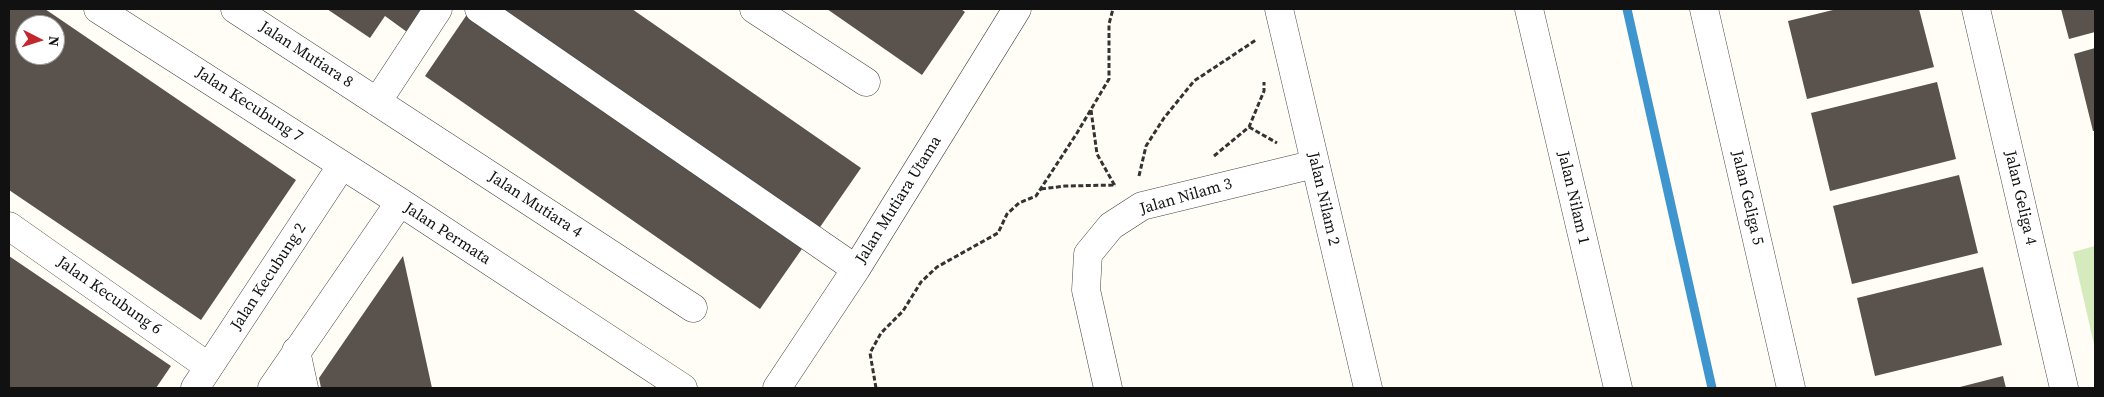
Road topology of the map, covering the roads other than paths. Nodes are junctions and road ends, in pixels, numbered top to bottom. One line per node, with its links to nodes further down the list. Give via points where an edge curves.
1 (98, 9): 14 (street, Jalan Kecubung 7)
2 (235, 9): 12 (street, Jalan Mutiara 8)
3 (438, 9): 12 (street)
4 (479, 9): 17 (street)
5 (754, 9): 11 (street)
6 (1529, 9): 27 (street, Jalan Nilam 1)
7 (1704, 9): 28 (street, Jalan Geliga 5)
8 (1976, 9): 29 (street, Jalan Geliga 4)
9 (1010, 12): 17 (street, Jalan Mutiara Utama)
10 (1281, 19): 13 (street, Jalan Nilam 2)
11 (866, 82)
12 (377, 102): 18 (street, Jalan Mutiara 4)
13 (1315, 164): 25 (street, Jalan Nilam 3, via 1140,194 1110,226 1088,254 1086,290); 26 (street, Jalan Nilam 2)
14 (342, 165): 15 (street, Jalan Kecubung 7); 20 (street, Jalan Kecubung 2)
15 (400, 202): 19 (street, Jalan Permata); 23 (street, Jalan Permata)
16 (9, 226): 20 (street, Jalan Kecubung 6)
17 (856, 269): 24 (street, Jalan Mutiara Utama)
18 (693, 308)
19 (296, 351): 21 (street, Jalan Permata); 22 (street)
20 (202, 378)
21 (272, 388)
22 (304, 388)
23 (683, 388)
24 (777, 388)
25 (1108, 388)
26 (1368, 388)
27 (1618, 388)
28 (1791, 388)
29 (2064, 388)

